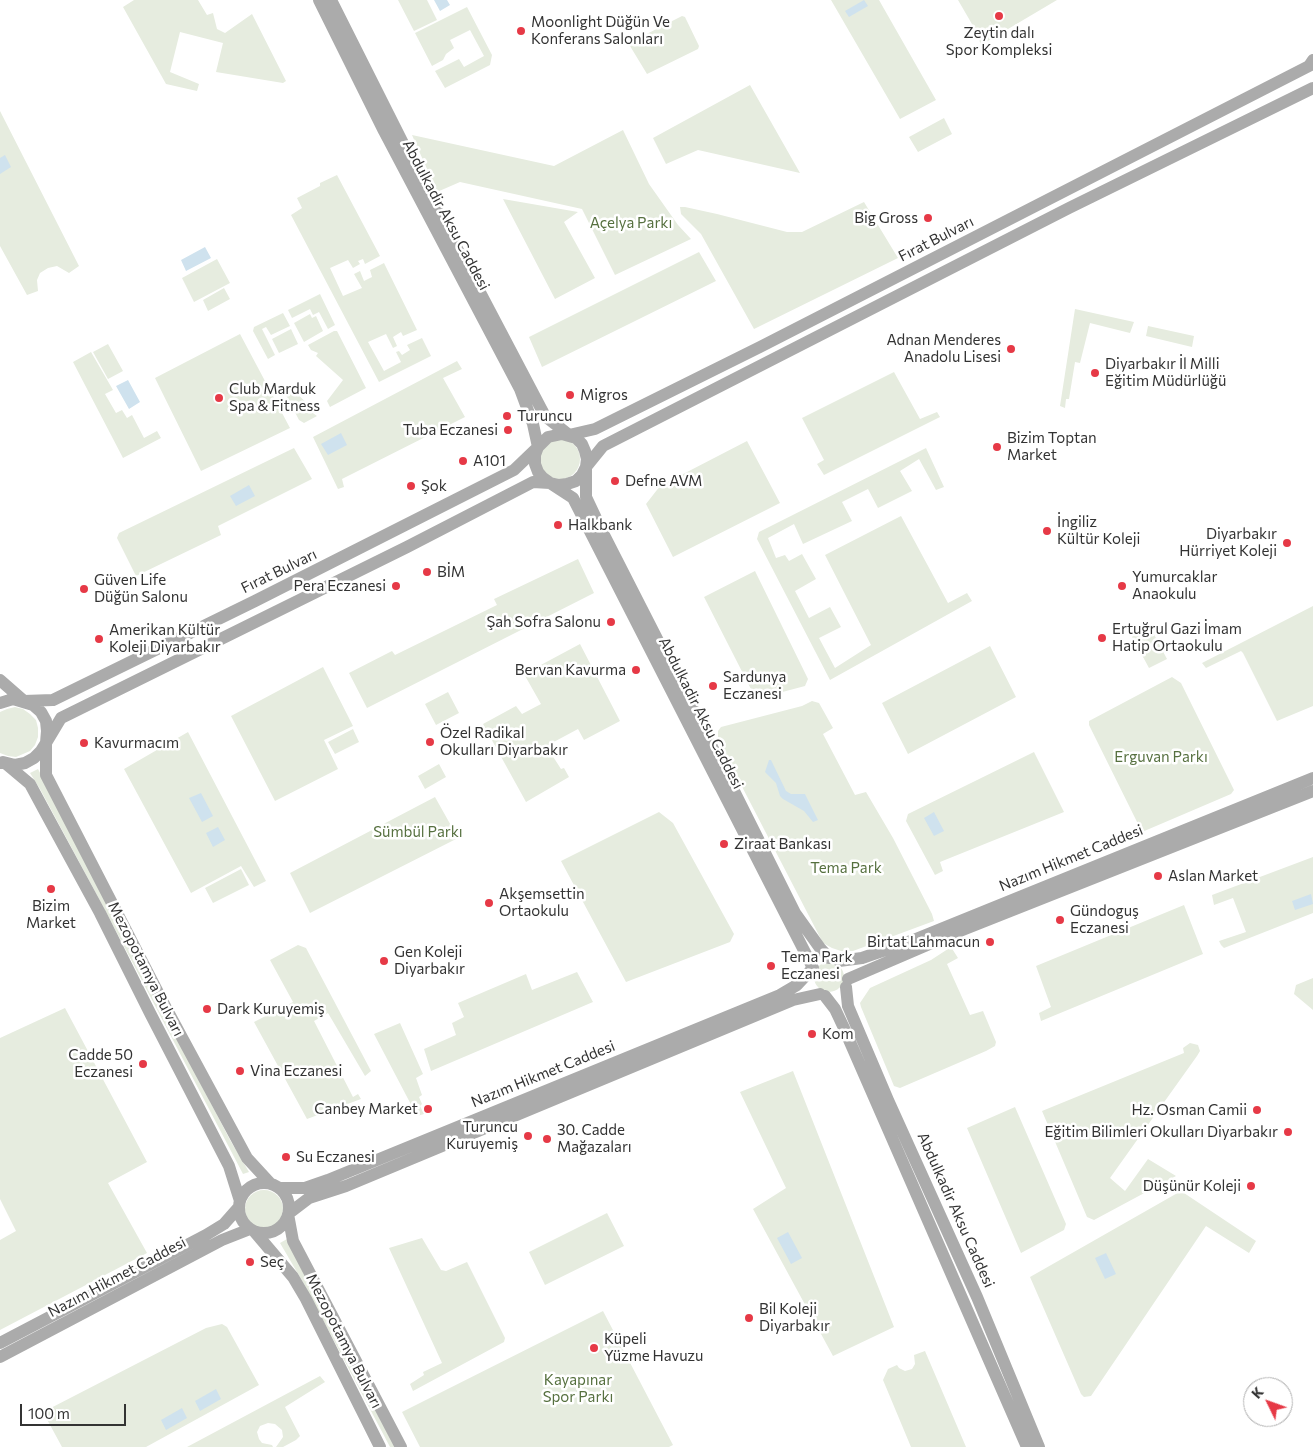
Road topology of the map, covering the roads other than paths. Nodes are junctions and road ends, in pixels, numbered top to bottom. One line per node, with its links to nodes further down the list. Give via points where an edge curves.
1 (319, 0): 6 (main road, Abdulkadir Aksu Caddesi, via 520,389)
2 (330, 0): 5 (main road, Abdulkadir Aksu Caddesi, via 545,416)
3 (1313, 60): 5 (main road, Fırat Bulvarı, via 1309,66 760,347 595,429)
4 (1313, 88): 7 (main road, via 1069,208 603,446)
5 (569, 435): 6 (main road, via 548,437); 7 (main road, via 576,438 586,451)
6 (538, 447): 8 (main road, via 535,464 538,472); 10 (main road, Fırat Bulvarı, via 514,470 264,597 53,700)
7 (586, 467): 8 (main road, via 576,481 559,485); 16 (main road, Abdulkadir Aksu Caddesi, via 586,497 602,533 795,913 820,948)
8 (550, 483): 12 (main road, via 533,482 519,488 408,547 61,718); 17 (main road, Abdulkadir Aksu Caddesi, via 573,498)
9 (0, 680): 10 (main road)
10 (24, 701): 11 (main road, Fırat Bulvarı, via 13,699); 12 (main road, Mezopotamya Bulvarı, via 41,712 46,721)
11 (0, 703)
12 (46, 743): 13 (main road, via 34,758 25,763); 20 (main road, Mezopotamya Bulvarı, via 46,775 247,1158)
13 (2, 763): 21 (main road, Mezopotamya Bulvarı, via 30,784 91,896 229,1166)
14 (1313, 778): 16 (main road, Nazım Hikmet Caddesi, via 911,941 862,958)
15 (1313, 791): 18 (main road, Nazım Hikmet Caddesi, via 955,933)
16 (834, 960): 17 (main road, via 823,959); 18 (main road, via 848,972)
17 (812, 969): 19 (main road, via 812,987); 20 (main road, Nazım Hikmet Caddesi, via 797,985 780,995 337,1176 305,1188)
18 (847, 983): 19 (main road, via 837,995); 29 (main road, Abdulkadir Aksu Caddesi, via 848,1006 977,1297)
19 (823, 995): 22 (main road, Nazım Hikmet Caddesi, via 793,1000 346,1186 309,1198); 28 (main road, Abdulkadir Aksu Caddesi, via 843,1026)
20 (274, 1186): 21 (main road, via 260,1183 252,1186 244,1192); 22 (main road, via 288,1200)
21 (240, 1204): 23 (main road, via 241,1217); 24 (main road, Nazım Hikmet Caddesi, via 224,1224 206,1235)
22 (288, 1214): 23 (main road, via 275,1231); 27 (main road, via 293,1240)
23 (252, 1230): 25 (main road, Nazım Hikmet Caddesi, via 222,1240); 26 (main road, Mezopotamya Bulvarı, via 293,1276)
24 (0, 1342)
25 (0, 1357)
26 (380, 1447)
27 (402, 1447)
28 (1027, 1447)
29 (1039, 1447)

